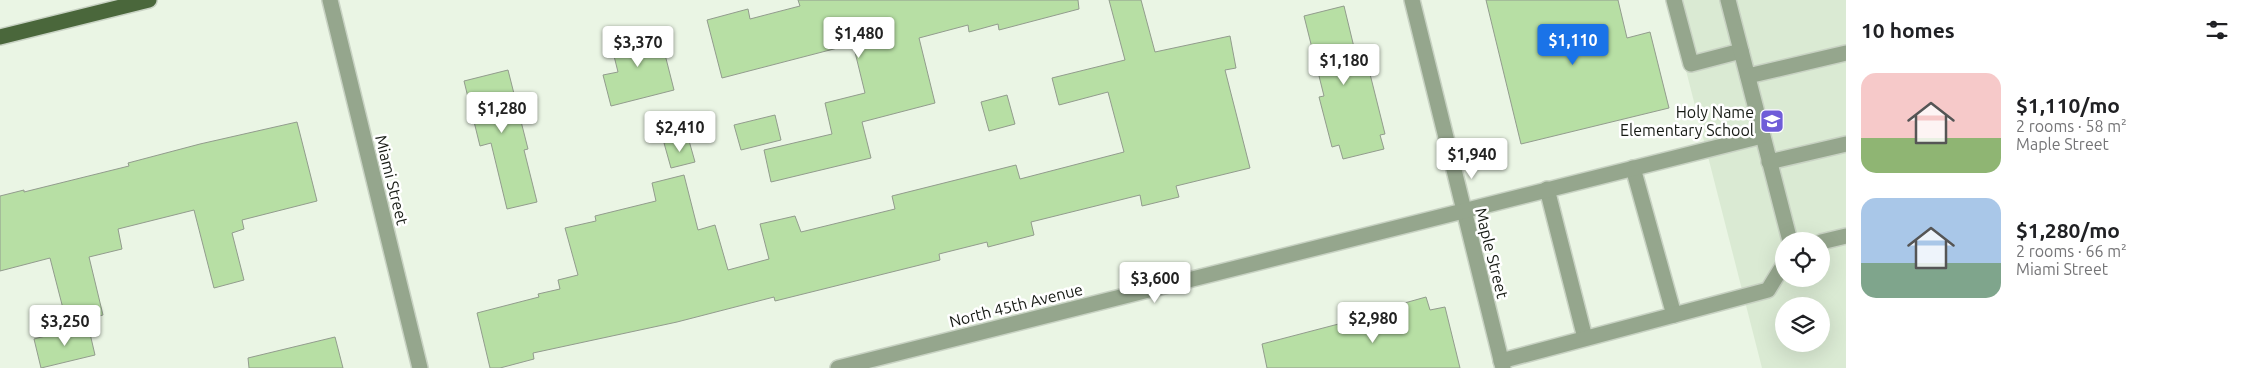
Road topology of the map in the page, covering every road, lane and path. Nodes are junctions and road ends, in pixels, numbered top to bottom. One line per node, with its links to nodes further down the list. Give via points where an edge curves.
1 (149, 0): 6 (main road)
2 (330, 0): 23 (street, Miami Street)
3 (1412, 0): 15 (street, Maple Street)
4 (1674, 0): 7 (street, via 1691,64)
5 (1728, 0): 7 (street)
6 (0, 37)
7 (1742, 51): 9 (street)
8 (1846, 52): 9 (street)
9 (1748, 76): 10 (street)
10 (1762, 136): 12 (street); 13 (street, North 45th Avenue)
11 (1846, 144): 12 (street)
12 (1769, 162): 16 (street)
13 (1634, 168): 14 (street, North 45th Avenue); 20 (street)
14 (1547, 189): 15 (street, North 45th Avenue); 21 (street)
15 (1464, 210): 22 (street, Maple Street); 24 (street, North 45th Avenue)
16 (1788, 232)
17 (1846, 236): 18 (street)
18 (1830, 240)
19 (1775, 279): 20 (street, via 1768,290)
20 (1674, 315): 21 (street)
21 (1585, 338): 22 (street)
22 (1502, 364)
23 (420, 368)
24 (838, 368)

